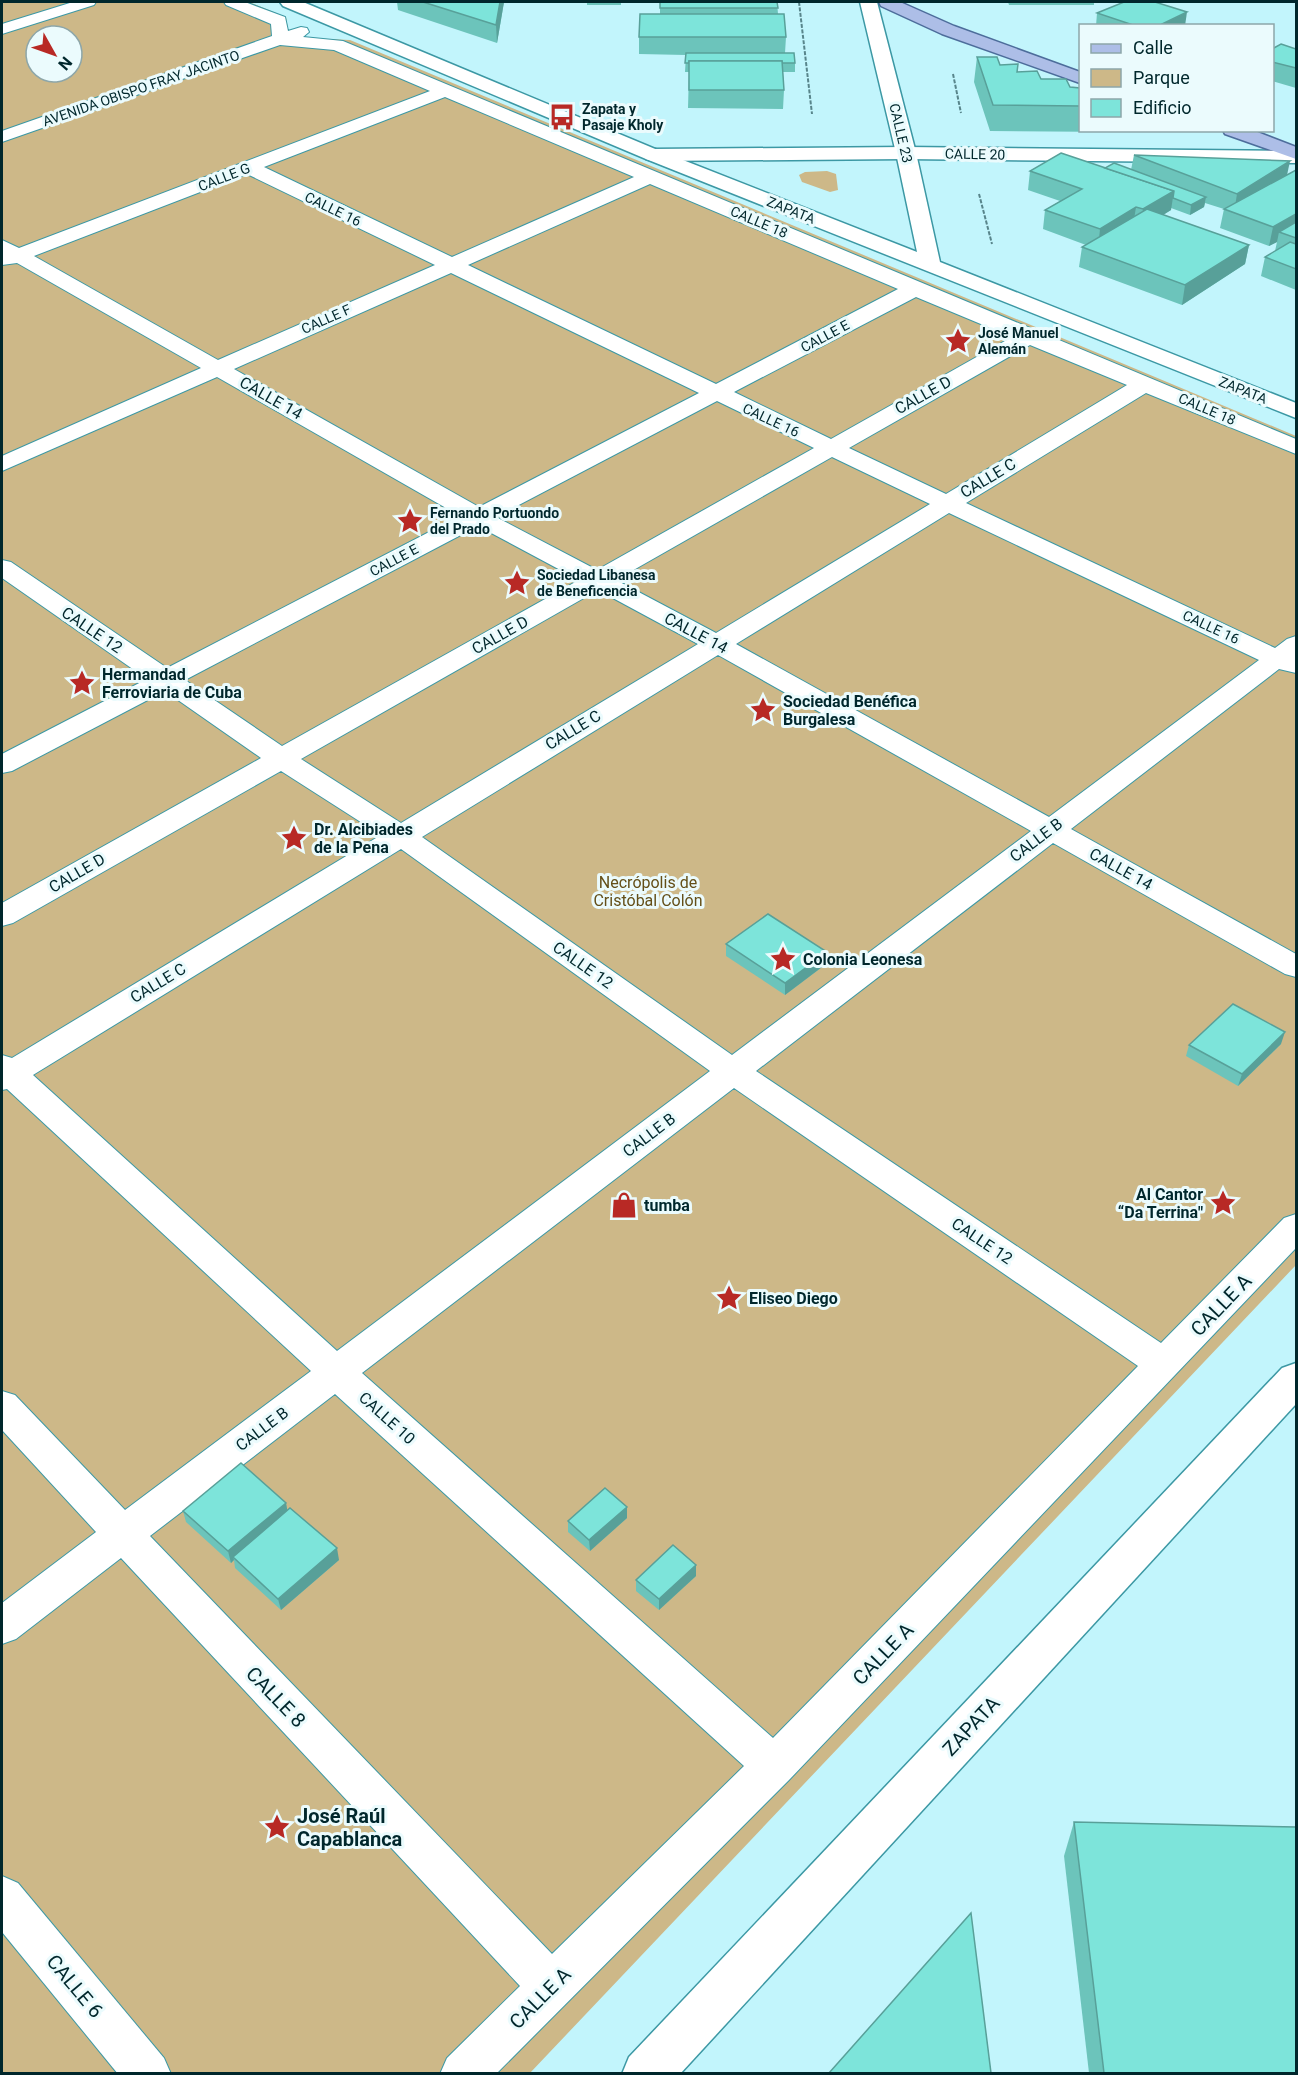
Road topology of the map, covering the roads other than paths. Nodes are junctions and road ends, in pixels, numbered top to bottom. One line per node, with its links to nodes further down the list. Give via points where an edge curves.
1 (88, 2): 7 (lane)
2 (232, 2): 8 (lane, via 279,21)
3 (289, 2): 6 (main road, ZAPATA)
4 (870, 2): 13 (main road, CALLE 23)
5 (887, 2): 9 (main road, via 948,30)
6 (336, 21): 8 (lane, AVENIDA OBISPO FRAY JACINTO); 14 (main road, ZAPATA)
7 (2, 29)
8 (281, 40): 10 (lane, CALLE 18, via 338,45); 12 (lane, AVENIDA OBISPO FRAY JACINTO)
9 (1079, 78)
10 (445, 91): 16 (lane, CALLE G); 17 (lane, CALLE 18)
11 (1237, 132): 15 (main road)
12 (2, 136)
13 (906, 153): 14 (main road, CALLE 20); 15 (main road, CALLE 20); 20 (main road, CALLE 23)
14 (653, 155): 20 (main road, ZAPATA)
15 (1296, 155)
16 (248, 167): 18 (lane, CALLE G); 19 (lane, CALLE 16)
17 (652, 176): 19 (lane, CALLE F); 21 (lane, CALLE 18)
18 (7, 254): 23 (lane, CALLE 14)
19 (448, 265): 23 (lane, CALLE F); 25 (lane, CALLE 16)
20 (930, 266): 26 (main road, ZAPATA)
21 (915, 289): 22 (lane, CALLE 18); 25 (lane, CALLE E)
22 (1030, 336): 24 (lane, CALLE 18); 27 (lane, CALLE D)
23 (217, 367): 29 (lane, CALLE F); 31 (lane, CALLE 14)
24 (1146, 383): 28 (lane, CALLE 18); 30 (lane, CALLE C)
25 (715, 393): 27 (lane, CALLE 16); 31 (lane, CALLE E)
26 (1296, 411)
27 (830, 447): 30 (lane, CALLE 16); 33 (lane, CALLE D)
28 (1296, 447)
29 (2, 464)
30 (946, 503): 34 (lane, CALLE C); 35 (lane, CALLE 16)
31 (477, 516): 33 (lane, CALLE 14); 36 (lane, CALLE E)
32 (2, 567): 36 (lane, CALLE 12)
33 (596, 581): 34 (lane, CALLE 14); 37 (lane, CALLE D)
34 (716, 643): 39 (lane, CALLE 14); 40 (lane, CALLE C)
35 (1290, 657): 39 (lane, CALLE B)
36 (166, 680): 37 (lane, CALLE 12); 38 (lane, CALLE E)
37 (280, 758): 40 (lane, CALLE 12); 41 (lane, CALLE D)
38 (2, 765)
39 (1050, 830): 42 (lane, CALLE 14); 43 (lane, CALLE B)
40 (400, 835): 43 (lane, CALLE 12); 44 (lane, CALLE C)
41 (2, 916)
42 (1296, 967)
43 (733, 1071): 46 (lane, CALLE 12); 47 (lane, CALLE B)
44 (4, 1073): 47 (lane, CALLE 10)
45 (1296, 1227): 46 (lane, CALLE A)
46 (1163, 1364): 52 (lane, CALLE A)
47 (337, 1373): 50 (lane, CALLE B); 52 (lane, CALLE 10)
48 (1296, 1379): 57 (main road, ZAPATA)
49 (2, 1406): 50 (lane, CALLE 8)
50 (122, 1534): 51 (lane, CALLE B); 54 (lane, CALLE 8)
51 (2, 1626)
52 (774, 1766): 54 (lane, CALLE A)
53 (2, 1898): 55 (lane, CALLE 6)
54 (551, 1986): 56 (lane, CALLE A)
55 (148, 2073)
56 (463, 2073)
57 (646, 2073)

